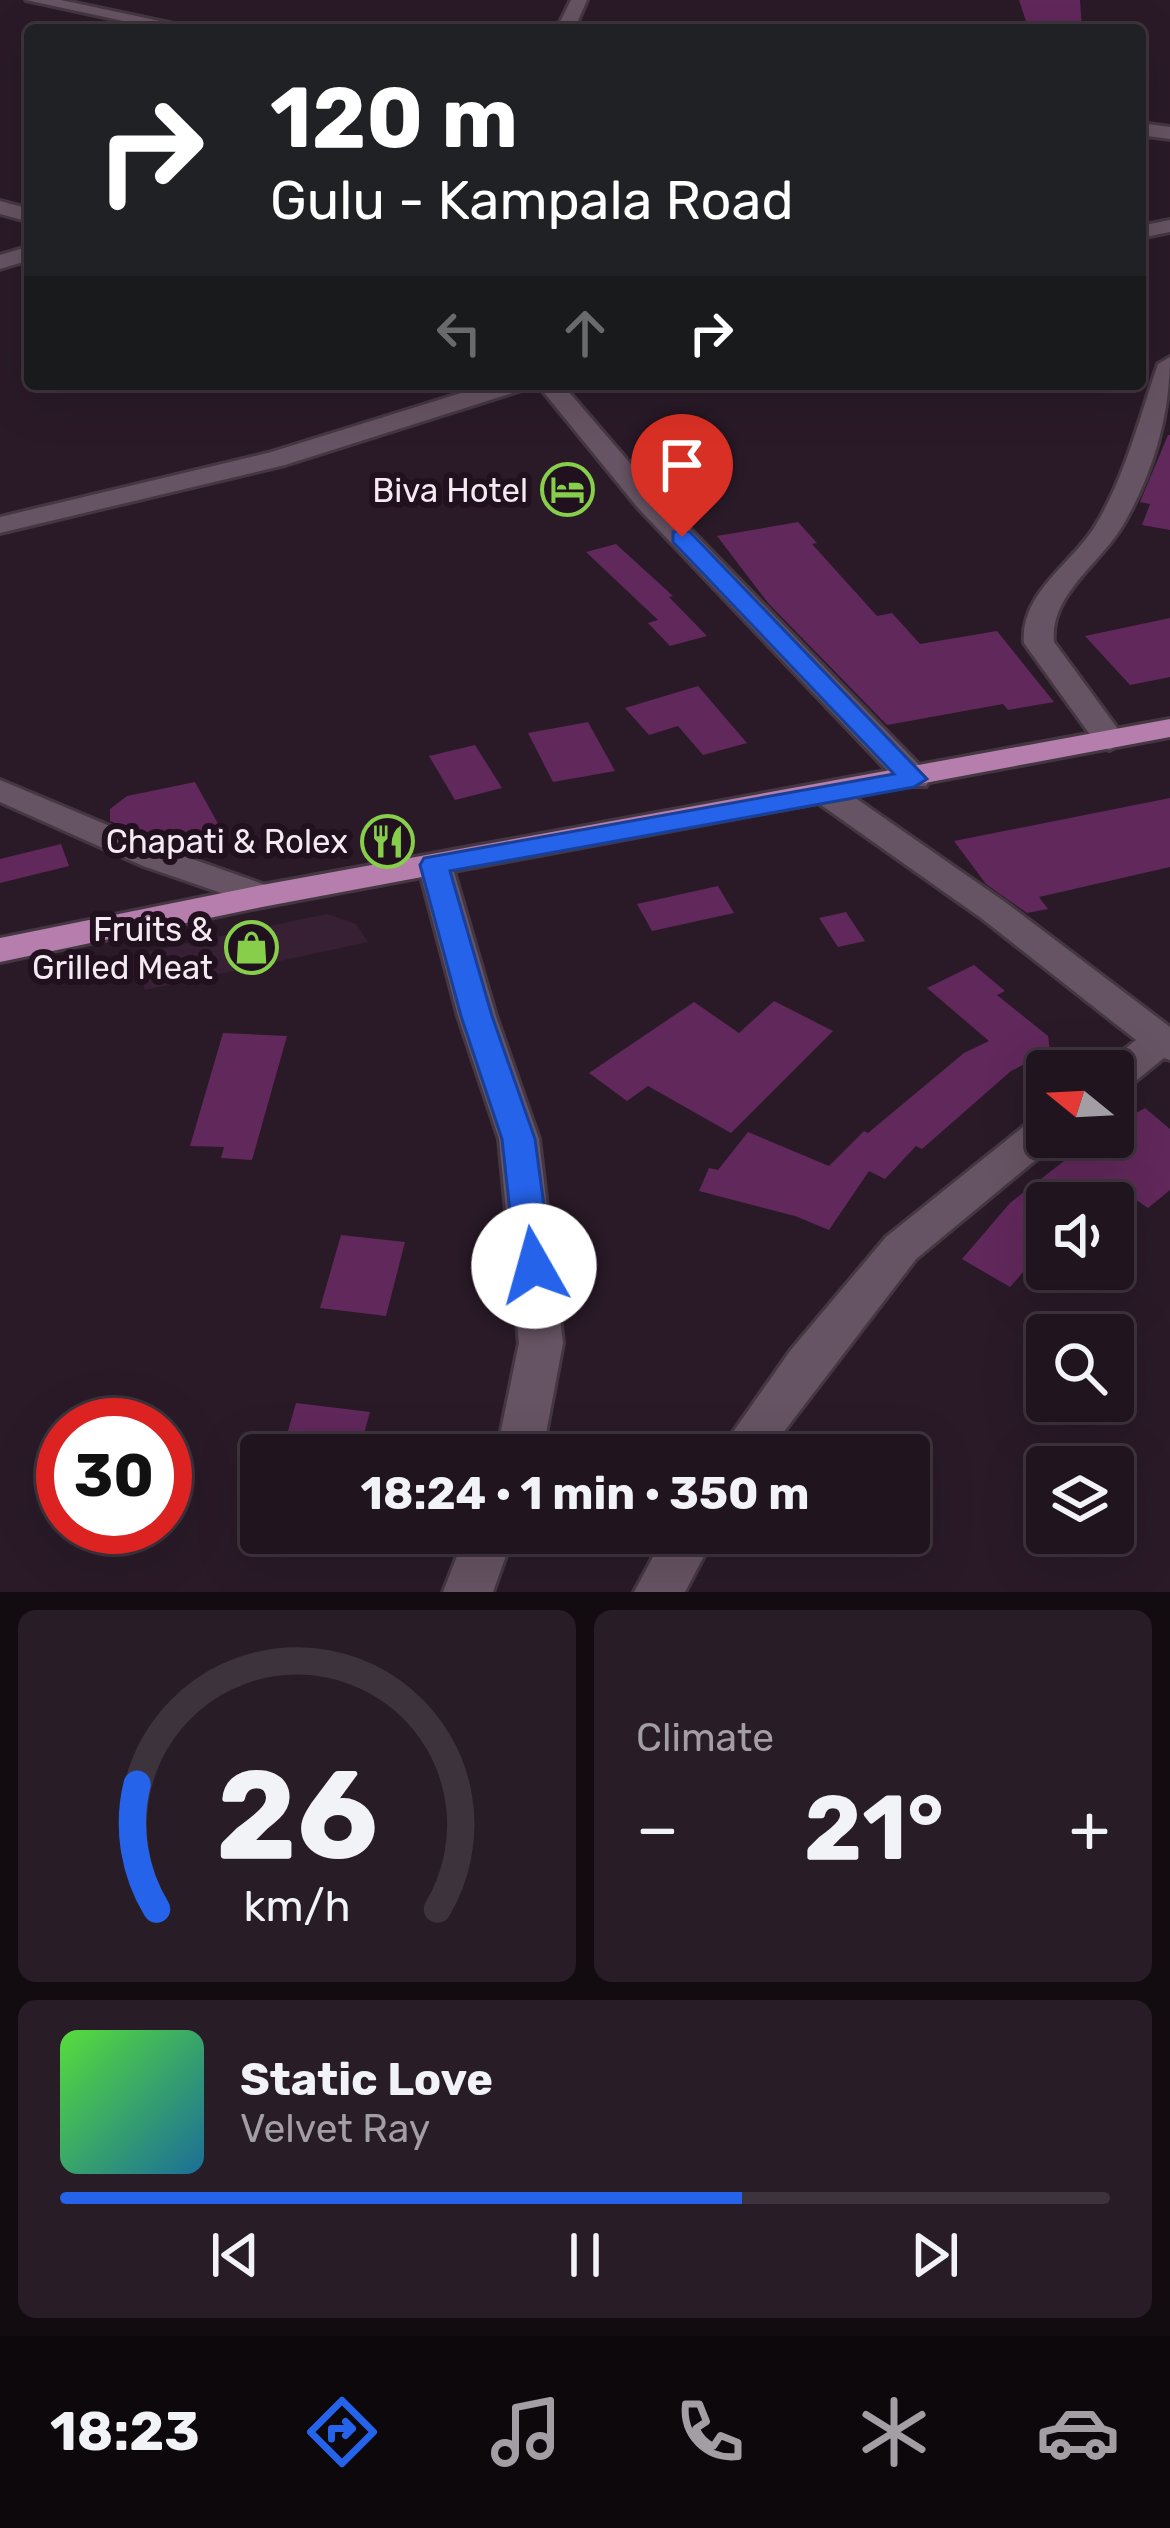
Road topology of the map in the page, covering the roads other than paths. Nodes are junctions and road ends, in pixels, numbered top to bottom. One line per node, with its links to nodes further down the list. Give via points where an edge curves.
1 (34, 0): 2 (street)
2 (161, 24)
3 (1170, 364): 8 (street, via 1116,512 1035,628)
4 (497, 390): 6 (street, via 276,459)
5 (554, 390): 9 (street, via 649,502)
6 (0, 525)
7 (1170, 728): 8 (main road)
8 (1109, 740): 9 (main road)
9 (914, 779): 11 (main road)
10 (0, 790): 13 (street)
11 (826, 793): 12 (main road); 15 (street)
12 (434, 865): 13 (main road); 18 (street, via 519,1139 541,1343)
13 (262, 896): 14 (main road)
14 (0, 950)
15 (1166, 1044): 16 (street)
16 (1134, 1065)
17 (1026, 1146): 19 (street, via 901,1248)
18 (523, 1434)
19 (755, 1434)
20 (482, 1554): 22 (street)
21 (680, 1554): 23 (street)
22 (468, 1592)
23 (658, 1592)

